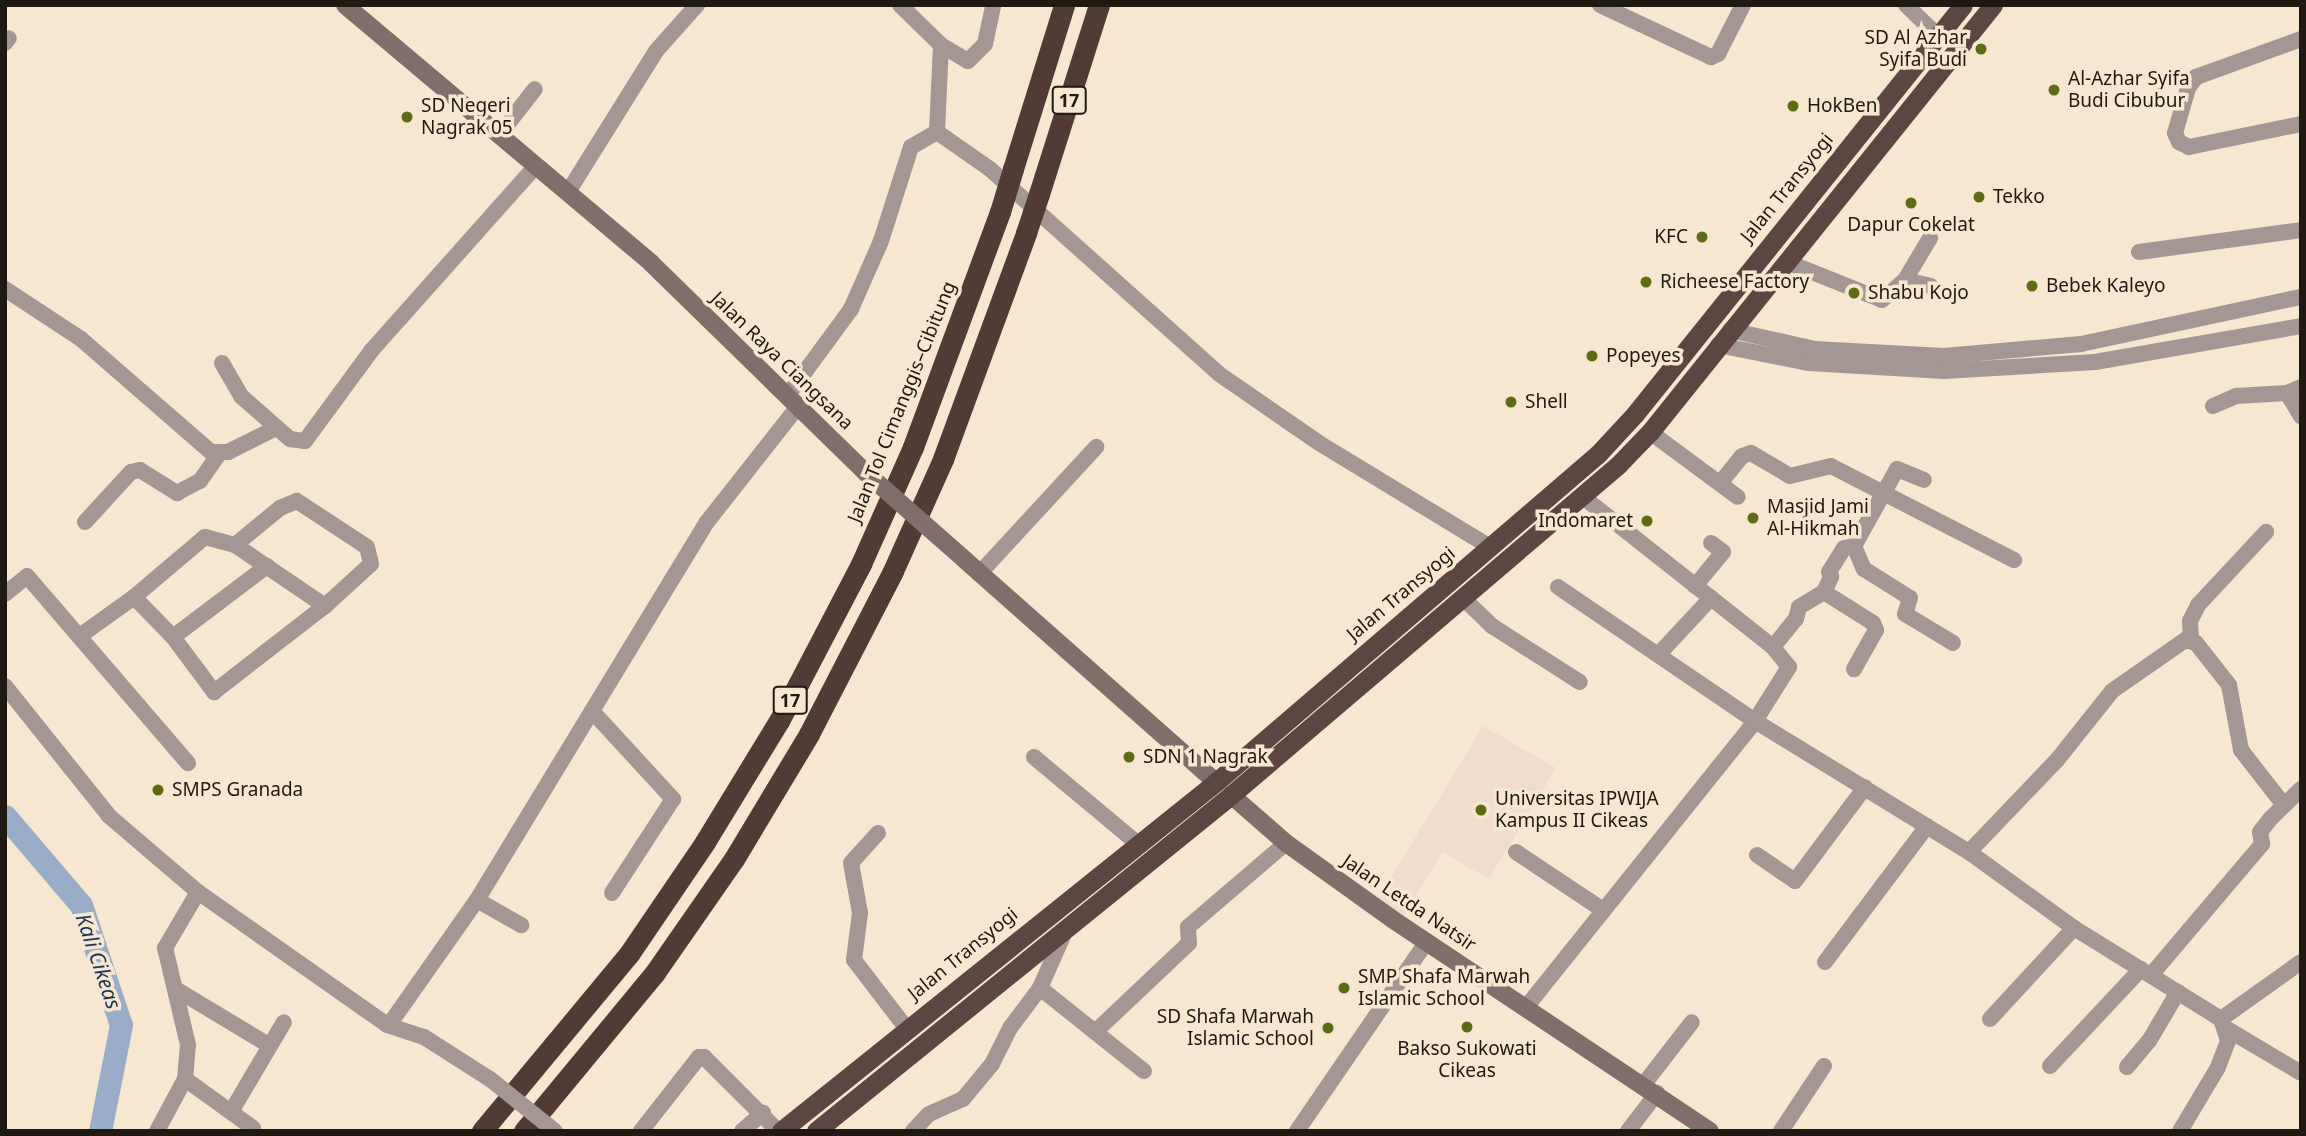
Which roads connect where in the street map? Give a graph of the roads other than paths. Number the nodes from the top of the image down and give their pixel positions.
1 (697, 5) edge
2 (901, 5) edge
3 (993, 5) edge
4 (1064, 5) edge
5 (1099, 5) edge
6 (1600, 5) edge
7 (1742, 5) edge
8 (1906, 5) edge
9 (1963, 5) edge
10 (1993, 5) edge
11 (349, 6) edge
12 (1939, 37) junction
13 (2301, 39) edge
14 (941, 45) junction
15 (535, 89) dead end
16 (2301, 124) edge
17 (937, 132) junction
18 (499, 135) junction
19 (536, 166) junction
20 (568, 192) junction
21 (1802, 205) junction
22 (1821, 221) junction
23 (2301, 230) edge
24 (1930, 237) dead end
25 (2140, 253) dead end
26 (1787, 262) junction
27 (1905, 280) junction
28 (1930, 286) dead end
29 (5, 289) edge
30 (2301, 298) edge
31 (2301, 326) edge
32 (1724, 338) junction
33 (222, 363) dead end
34 (1944, 364) junction
35 (2294, 390) edge
36 (793, 400) junction
37 (2213, 406) dead end
38 (2301, 416) edge
39 (276, 428) junction
40 (1650, 432) junction
41 (1096, 447) dead end
42 (219, 454) junction
43 (1924, 480) dead end
44 (1721, 482) junction
45 (1886, 492) junction
46 (1738, 496) dead end
47 (1583, 497) junction
48 (85, 522) dead end
49 (2266, 532) dead end
50 (1710, 543) dead end
51 (235, 545) junction
52 (1854, 546) junction
53 (1490, 547) junction
54 (2014, 560) dead end
55 (267, 566) junction
56 (979, 574) junction
57 (1695, 586) junction
58 (1558, 587) dead end
59 (1824, 592) junction
60 (5, 594) edge
61 (134, 597) junction
62 (1711, 598) junction
63 (1464, 599) junction
64 (324, 606) junction
65 (81, 635) junction
66 (173, 636) junction
67 (2191, 640) junction
68 (1953, 643) dead end
69 (1773, 647) junction
70 (1658, 655) junction
71 (1854, 669) dead end
72 (1580, 682) dead end
73 (5, 686) edge
74 (592, 711) junction
75 (1755, 721) junction
76 (1034, 757) dead end
77 (188, 763) dead end
78 (1216, 782) junction
79 (1864, 787) junction
80 (1231, 795) junction
81 (2294, 798) edge
82 (1927, 826) junction
83 (878, 833) dead end
84 (1137, 843) junction
85 (1286, 843) junction
86 (1516, 852) dead end
87 (1969, 852) junction
88 (1757, 855) dead end
89 (198, 892) junction
90 (612, 893) dead end
91 (477, 900) junction
92 (1603, 910) junction
93 (521, 925) dead end
94 (2074, 928) junction
95 (1066, 929) junction
96 (1427, 942) junction
97 (1825, 962) dead end
98 (2301, 962) edge
99 (2146, 972) junction
100 (1040, 988) junction
101 (178, 991) junction
102 (2178, 992) junction
103 (1527, 1006) junction
104 (1990, 1019) dead end
105 (284, 1022) dead end
106 (1692, 1022) dead end
107 (2224, 1024) junction
108 (389, 1025) junction
109 (907, 1029) junction
110 (1095, 1032) junction
111 (270, 1046) junction
112 (1824, 1066) dead end
113 (2050, 1066) dead end
114 (2127, 1067) dead end
115 (862, 1068) junction
116 (1144, 1071) dead end
117 (2301, 1073) edge
118 (185, 1079) junction
119 (877, 1084) junction
120 (1651, 1088) junction
121 (231, 1112) junction
122 (762, 1113) junction
123 (253, 1128) dead end
124 (648, 1128) edge
125 (157, 1131) edge
126 (482, 1131) edge
127 (524, 1131) edge
128 (555, 1131) edge
129 (742, 1131) edge
130 (780, 1131) edge
131 (816, 1131) edge
132 (914, 1131) edge
133 (1297, 1131) edge
134 (1628, 1131) edge
135 (1710, 1131) edge
136 (1782, 1131) edge
137 (2180, 1131) edge

1 - 20 street
2 - 14 street
3 - 14 street
4 - 126 highway, Jalan Tol Cimanggis–Cibitung / 17, bridge
5 - 127 highway, 17, bridge
6 - 7 street
8 - 12 street
9 - 12 highway, Jalan Transyogi
10 - 22 highway
11 - 18 main road, Jalan Raya Ciangsana
12 - 21 highway, Jalan Transyogi
13 - 16 street
14 - 17 street
15 - 18 street
17 - 36 street
17 - 53 street
18 - 19 main road, Jalan Raya Ciangsana
19 - 20 main road, Jalan Raya Ciangsana
19 - 39 street
20 - 36 main road, Jalan Raya Ciangsana
21 - 22 highway
21 - 53 highway, Jalan Transyogi
22 - 26 highway
23 - 25 street
24 - 27 street
26 - 27 street
26 - 32 highway
27 - 28 street
29 - 42 street
30 - 34 street
31 - 34 street
32 - 34 street
32 - 40 highway
33 - 39 street
35 - 37 street
35 - 38 street
36 - 56 main road, Jalan Raya Ciangsana, bridge
36 - 74 street
39 - 42 street
40 - 44 street
40 - 47 highway
41 - 56 street
42 - 48 street
43 - 45 street
44 - 45 street
44 - 46 street
45 - 52 street
45 - 54 street
47 - 57 street
47 - 63 highway
49 - 67 street
50 - 57 street
51 - 55 street
51 - 61 street
51 - 64 street
52 - 59 street
52 - 68 street
53 - 78 highway, Jalan Transyogi
55 - 64 street
55 - 66 street
56 - 78 main road, Jalan Raya Ciangsana
57 - 62 street
58 - 70 street
59 - 69 street
59 - 71 street
60 - 65 street
61 - 65 street
61 - 66 street
62 - 69 street
62 - 70 street
63 - 72 street
63 - 80 highway
64 - 66 street
65 - 77 street
67 - 81 street
67 - 87 street
69 - 75 street
70 - 75 street
73 - 89 street
74 - 90 street
74 - 91 street
75 - 79 street
75 - 92 street
76 - 84 street
78 - 84 highway, Jalan Transyogi
79 - 82 street
79 - 88 street
80 - 85 main road, Jalan Letda Natsir
80 - 95 highway
81 - 99 street
82 - 87 street
82 - 97 street
83 - 109 street
84 - 109 highway, Jalan Transyogi
85 - 96 main road, Jalan Letda Natsir
85 - 110 street
86 - 92 street
87 - 94 street
89 - 101 street
89 - 108 street
91 - 93 street
91 - 108 street
92 - 103 street
94 - 99 street
94 - 104 street
95 - 100 street
95 - 119 highway
96 - 103 main road, Jalan Letda Natsir
96 - 133 street
98 - 107 street
99 - 102 street
99 - 113 street
100 - 110 street
100 - 132 street
101 - 111 street
101 - 118 street
102 - 107 street
102 - 114 street
103 - 120 main road, Jalan Letda Natsir
105 - 111 street
106 - 120 street
107 - 117 street
107 - 137 street
108 - 128 street, bridge
109 - 115 highway, Jalan Transyogi
110 - 116 street
111 - 121 street
112 - 136 street
115 - 119 highway
115 - 130 highway, Jalan Transyogi
118 - 121 street
118 - 125 street
119 - 131 highway
120 - 134 street
120 - 135 main road, Jalan Letda Natsir
121 - 123 street
122 - 124 street
122 - 129 street
122 - 130 street

